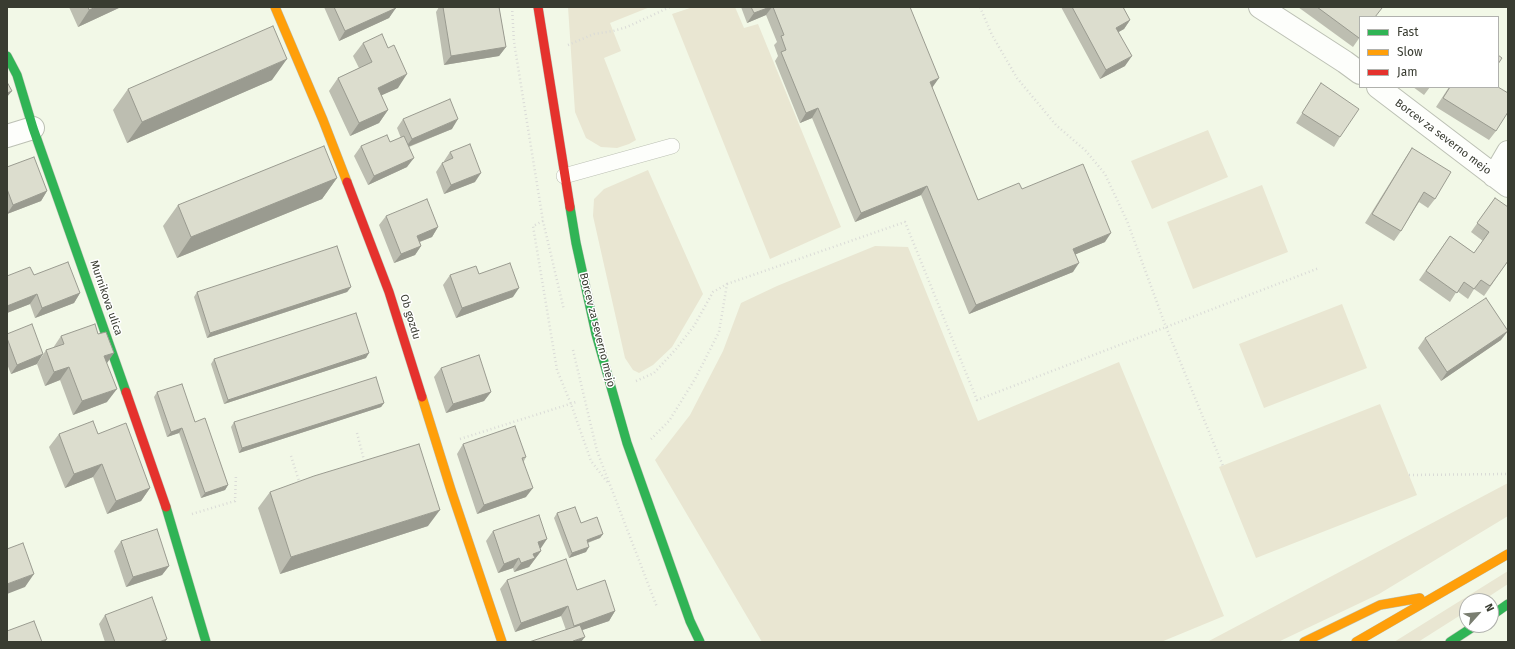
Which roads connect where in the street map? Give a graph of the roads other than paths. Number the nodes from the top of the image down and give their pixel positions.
1 (275, 7) edge
2 (538, 7) edge
3 (1260, 7) edge
4 (7, 56) edge
5 (1359, 72) edge
6 (1379, 88) edge
7 (33, 128) junction
8 (7, 136) edge
9 (672, 146) dead end
10 (1508, 152) edge
11 (564, 176) junction
12 (1501, 181) edge
13 (1508, 554) edge
14 (1433, 596) junction
15 (1508, 604) edge
16 (1499, 610) edge
17 (1464, 633) edge
18 (1476, 633) edge
19 (1474, 636) dead end
20 (206, 642) edge
21 (502, 642) edge
22 (700, 642) edge
23 (1304, 642) edge
24 (1356, 642) edge
25 (1450, 642) edge

1 - 21 main road, Ob gozdu
2 - 11 main road, Borcev za severno mejo
3 - 5 street
4 - 7 main road, Murnikova ulica
6 - 12 street, Borcev za severno mejo
7 - 8 street
7 - 20 main road, Murnikova ulica
9 - 11 lane
10 - 12 street
11 - 22 main road, Borcev za severno mejo
13 - 14 main road
14 - 23 main road
14 - 24 main road
15 - 16 main road
17 - 25 main road
18 - 19 main road

